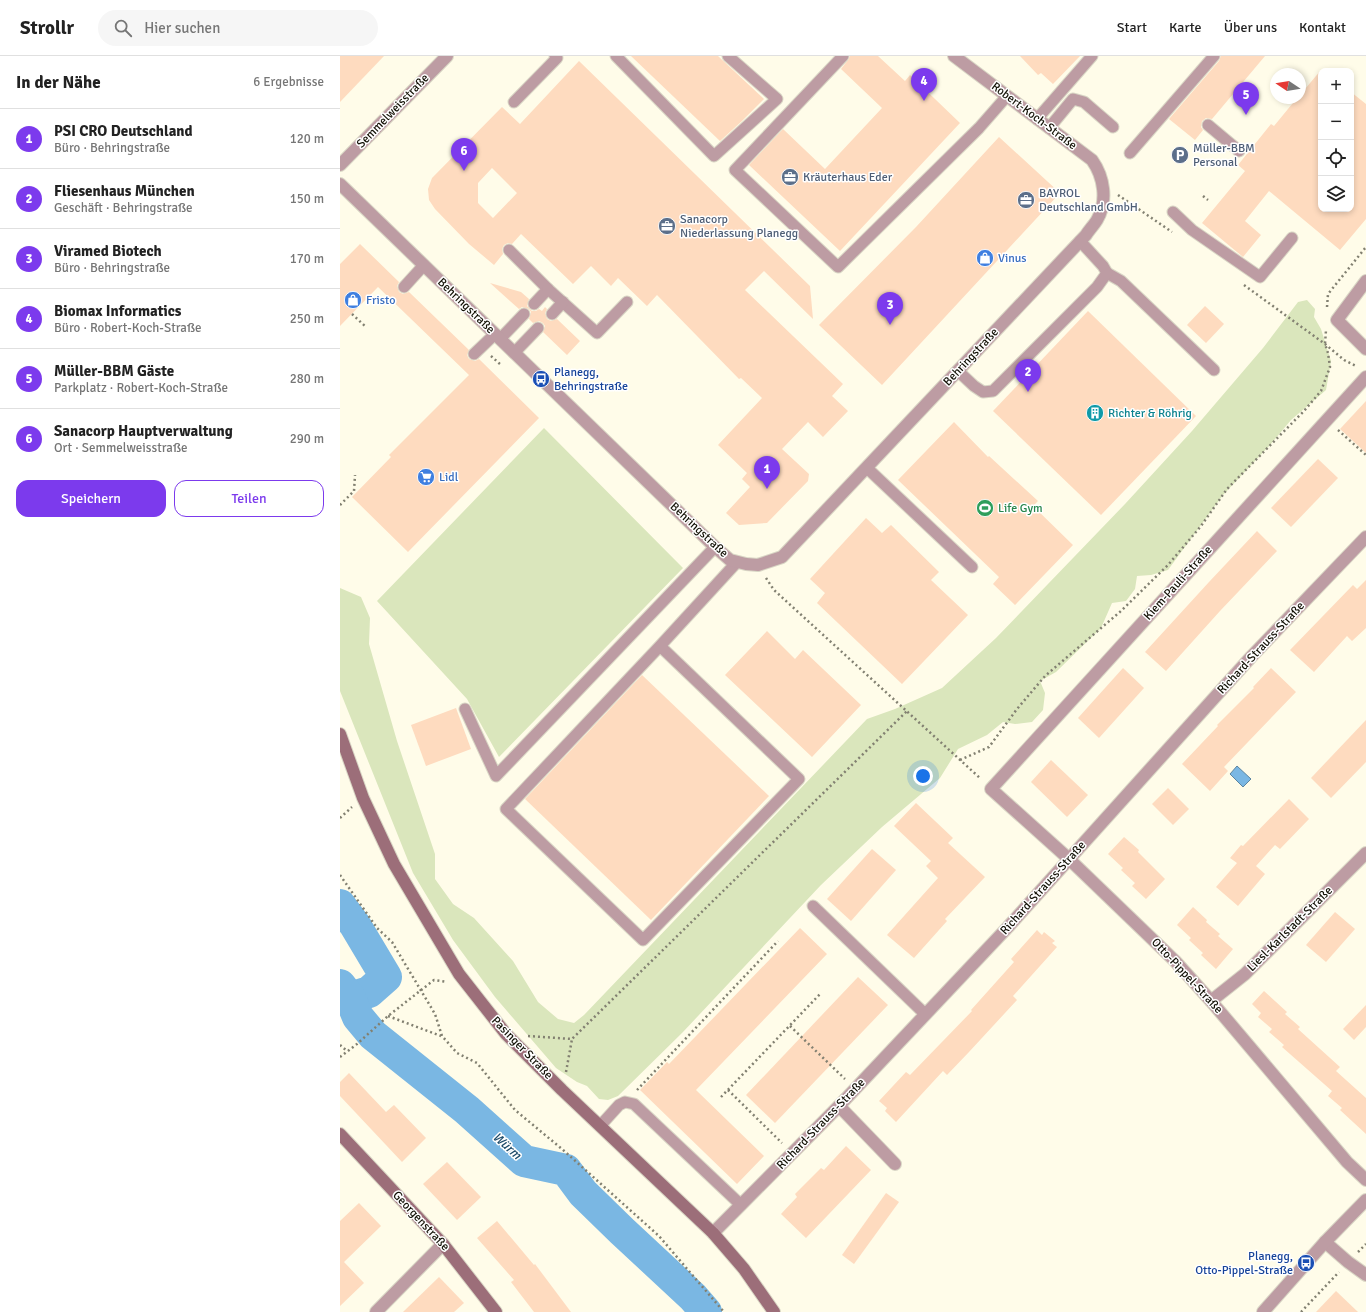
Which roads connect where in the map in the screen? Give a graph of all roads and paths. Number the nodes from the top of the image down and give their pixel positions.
1 (447, 56) edge
2 (555, 56) edge
3 (616, 56) edge
4 (728, 56) edge
5 (843, 56) edge
6 (954, 56) edge
7 (1092, 56) edge
8 (1214, 56) edge
9 (1007, 96) junction
10 (514, 102) dead end
11 (1037, 119) junction
12 (1208, 125) dead end
13 (1113, 127) dead end
14 (1049, 128) junction
15 (1239, 151) dead end
16 (1130, 153) dead end
17 (340, 165) edge
18 (340, 184) edge
19 (1103, 185) joint
20 (1203, 196) dead end
21 (1208, 200) dead end
22 (1173, 212) dead end
23 (1292, 238) dead end
24 (1080, 241) junction
25 (509, 250) dead end
26 (424, 265) junction
27 (1106, 273) junction
28 (1366, 280) edge
29 (404, 287) dead end
30 (548, 289) junction
31 (563, 302) junction
32 (627, 302) dead end
33 (534, 304) dead end
34 (352, 314) dead end
35 (524, 314) dead end
36 (552, 314) dead end
37 (366, 327) dead end
38 (538, 328) dead end
39 (497, 336) junction
40 (1366, 349) edge
41 (514, 353) junction
42 (474, 354) dead end
43 (1214, 370) dead end
44 (958, 371) junction
45 (1363, 373) edge
46 (1327, 419) junction
47 (1366, 455) edge
48 (866, 468) junction
49 (355, 476) dead end
50 (340, 505) edge
51 (1366, 537) edge
52 (715, 547) junction
53 (737, 562) junction
54 (758, 565) junction
55 (972, 567) dead end
56 (660, 646) junction
57 (465, 709) dead end
58 (907, 711) junction
59 (340, 736) edge
60 (960, 760) junction
61 (991, 788) junction
62 (1366, 853) edge
63 (1069, 860) junction
64 (340, 875) edge
65 (813, 906) dead end
66 (778, 941) dead end
67 (458, 974) junction
68 (421, 990) junction
69 (821, 994) dead end
70 (1211, 1001) junction
71 (925, 1014) junction
72 (388, 1016) junction
73 (790, 1026) junction
74 (506, 1034) junction
75 (442, 1036) junction
76 (572, 1039) junction
77 (340, 1045) edge
78 (347, 1051) junction
79 (340, 1057) edge
80 (855, 1089) junction
81 (562, 1090) junction
82 (728, 1090) junction
83 (721, 1097) dead end
84 (625, 1102) junction
85 (839, 1106) junction
86 (600, 1126) junction
87 (340, 1134) edge
88 (793, 1153) junction
89 (895, 1164) dead end
90 (1366, 1180) edge
91 (1366, 1200) edge
92 (741, 1205) junction
93 (713, 1232) junction
94 (1325, 1242) junction
95 (443, 1244) junction
96 (1366, 1244) edge
97 (1348, 1262) junction
98 (1366, 1275) edge
99 (376, 1312) edge
100 (496, 1312) edge
101 (724, 1312) edge
102 (774, 1312) edge
103 (1263, 1312) edge
104 (1301, 1312) edge

1 - 17 street, Semmelweisstraße
2 - 10 lane
3 - 4 lane
5 - 9 lane
6 - 9 street, Robert-Koch-Straße
7 - 11 lane
8 - 16 lane
9 - 11 street, Robert-Koch-Straße
11 - 14 street, Robert-Koch-Straße
12 - 15 lane
13 - 14 lane
14 - 19 street, Robert-Koch-Straße
18 - 26 street, Behringstraße
19 - 24 street, Behringstraße
20 - 21 path
22 - 23 lane
24 - 27 lane
24 - 44 street, Behringstraße
25 - 30 lane
26 - 29 lane
26 - 39 street, Behringstraße
27 - 43 lane
27 - 44 lane
28 - 40 street
30 - 31 lane
30 - 33 lane
31 - 32 lane
31 - 36 lane
34 - 37 path
35 - 39 lane
38 - 41 lane
39 - 41 street, Behringstraße
39 - 42 lane
41 - 52 street, Behringstraße
44 - 48 street, Behringstraße
45 - 46 street, Kiem-Pauli-Straße
45 - 60 path
46 - 47 path
46 - 61 street, Kiem-Pauli-Straße
48 - 54 street, Behringstraße
48 - 55 lane
49 - 50 path
51 - 63 street, Richard-Strauss-Straße
52 - 53 street, Behringstraße
52 - 57 lane
53 - 54 street, Behringstraße
53 - 56 lane
54 - 58 path
56 - 56 lane
58 - 60 path
58 - 76 path
59 - 67 main road, Pasinger Straße
60 - 61 path
61 - 63 street, Otto-Pippel-Straße
62 - 70 street, Liesl-Karlstadt-Straße
63 - 70 street, Otto-Pippel-Straße
63 - 71 street, Richard-Strauss-Straße
64 - 68 path
65 - 71 lane
66 - 84 path
67 - 68 path
67 - 74 main road, Pasinger Straße
68 - 72 path
68 - 75 path
69 - 73 path
70 - 90 street, Otto-Pippel-Straße
71 - 80 street, Richard-Strauss-Straße
72 - 75 path
72 - 78 path
73 - 80 path
73 - 82 path
74 - 76 path
74 - 81 main road, Pasinger Straße
75 - 101 path
76 - 81 path
77 - 78 path
78 - 79 path
80 - 85 street, Richard-Strauss-Straße
81 - 86 main road, Pasinger Straße
82 - 83 path
82 - 88 path
84 - 86 lane
84 - 92 lane
85 - 88 street, Richard-Strauss-Straße
85 - 89 street
86 - 93 main road, Pasinger Straße
87 - 95 main road, Georgenstraße
88 - 92 street, Richard-Strauss-Straße
91 - 94 street
92 - 93 street, Richard-Strauss-Straße
93 - 102 main road, Pasinger Straße
94 - 97 street
94 - 103 street
95 - 99 street
95 - 100 main road, Georgenstraße
96 - 97 path
97 - 98 street
97 - 104 path

